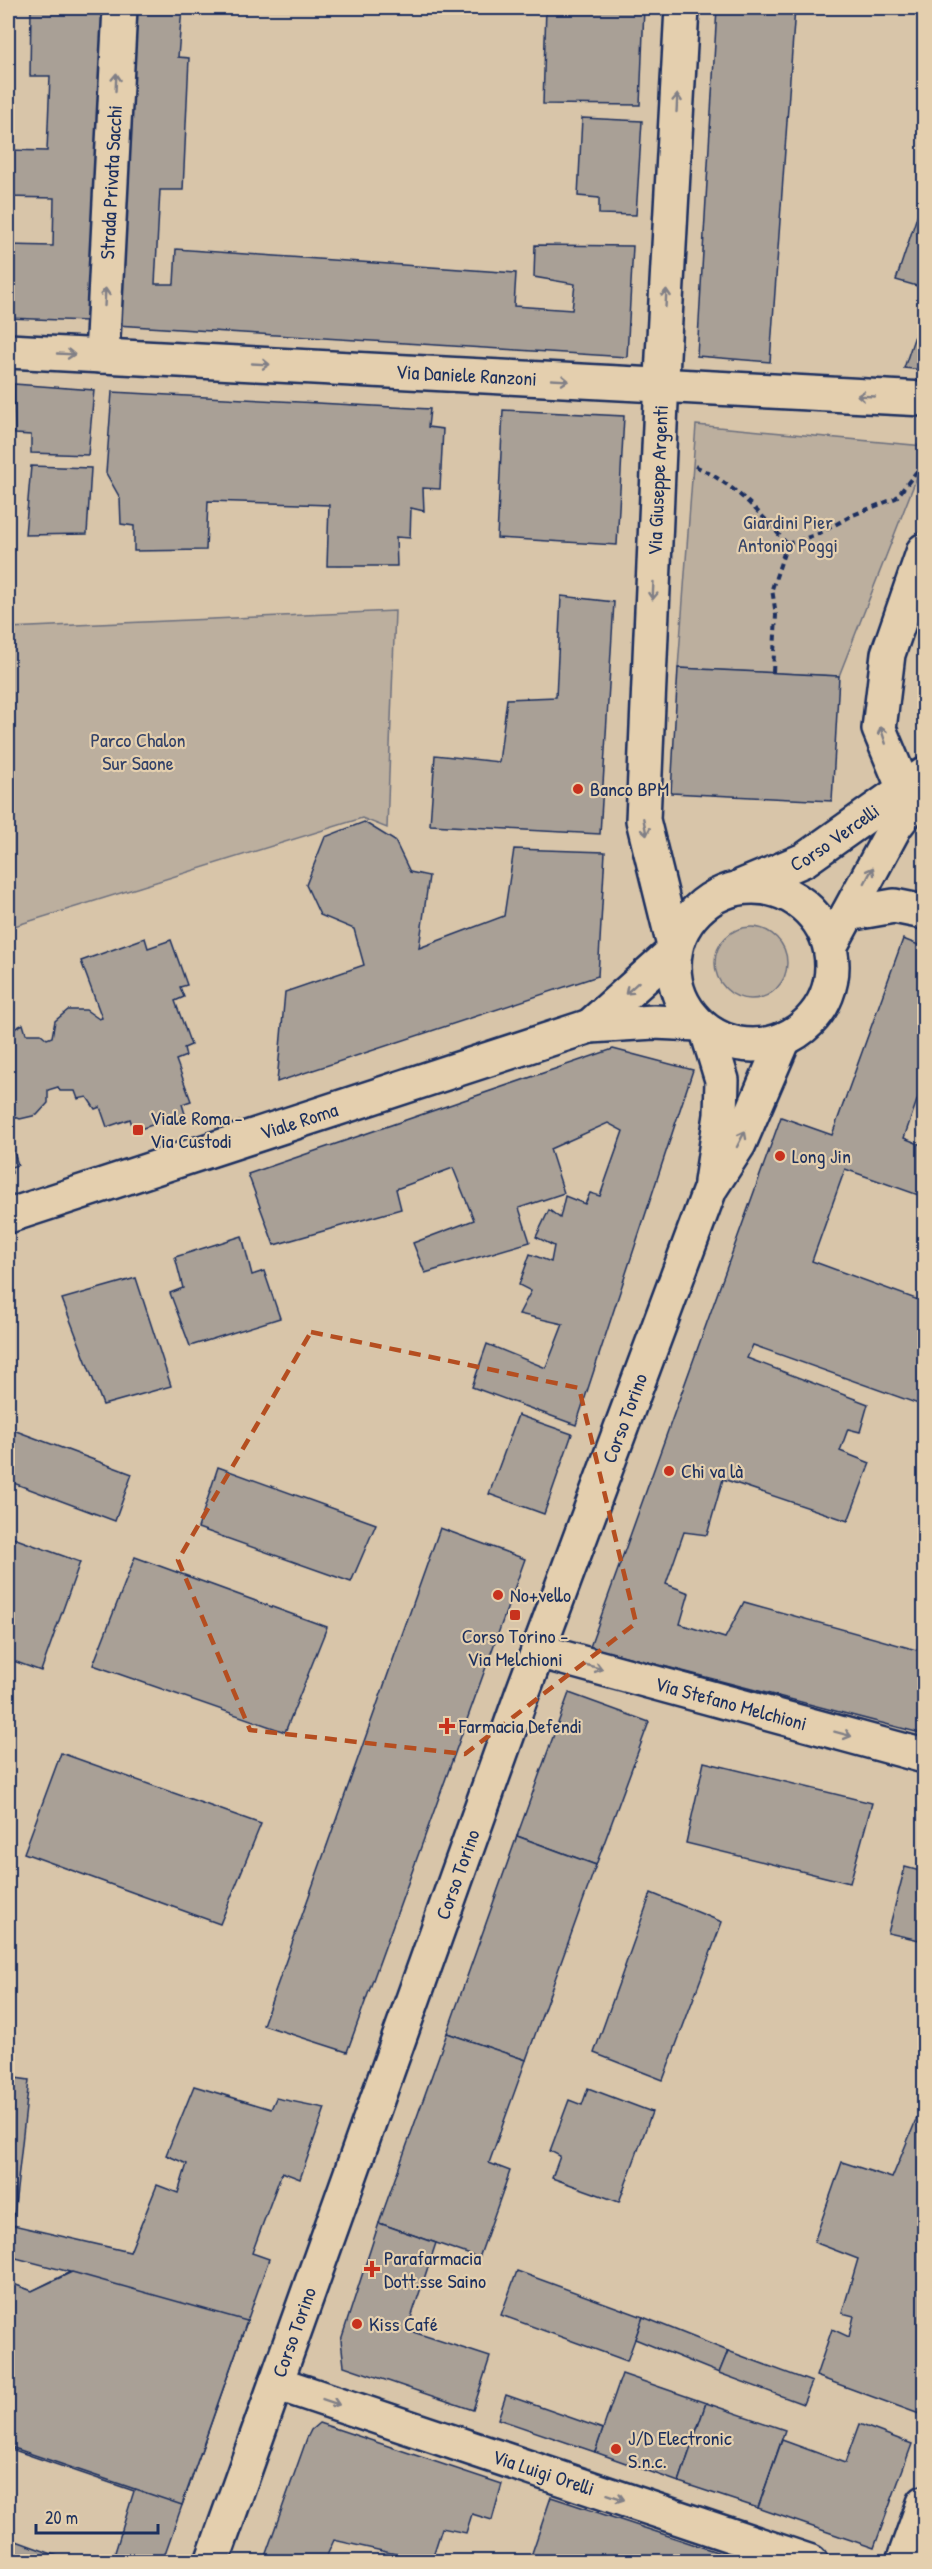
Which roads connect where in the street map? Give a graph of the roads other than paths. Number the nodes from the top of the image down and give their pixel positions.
1 (120, 8) edge
2 (682, 8) edge
3 (8, 351) edge
4 (102, 356) junction
5 (662, 385) junction
6 (924, 399) edge
7 (924, 550) edge
8 (918, 784) edge
9 (737, 888) junction
10 (924, 912) edge
11 (848, 914) junction
12 (831, 945) junction
13 (675, 950) junction
14 (590, 1026) junction
15 (702, 1028) junction
16 (784, 1039) junction
17 (710, 1189) junction
18 (8, 1216) edge
19 (538, 1651) junction
20 (924, 1756) edge
21 (276, 2383) junction
22 (924, 2503) edge
23 (212, 2562) edge
24 (811, 2562) edge
25 (903, 2562) edge

4 -> 1 street, Strada Privata Sacchi
5 -> 2 street, Via Giuseppe Argenti
3 -> 4 street, Via Daniele Ranzoni
4 -> 5 street, Via Daniele Ranzoni
6 -> 5 street, Via Daniele Ranzoni
5 -> 13 street, Via Giuseppe Argenti
8 -> 7 street
8 - 9 street, Corso Vercelli
11 -> 8 street, Corso Vercelli
9 - 12 street
9 - 13 street
10 - 11 street
11 - 12 street, Corso Vercelli
12 - 16 street
13 -> 14 street, Viale Roma
13 - 15 street
14 - 15 street, Viale Roma
14 - 18 street, Viale Roma
15 - 16 street
15 - 17 street, Corso Torino
17 -> 16 street, Corso Torino
17 - 19 street, Corso Torino
19 -> 20 street, Via Stefano Melchioni
19 - 21 street, Corso Torino
21 - 23 street, Corso Torino
21 -> 24 street, Via Luigi Orelli
22 - 25 street

